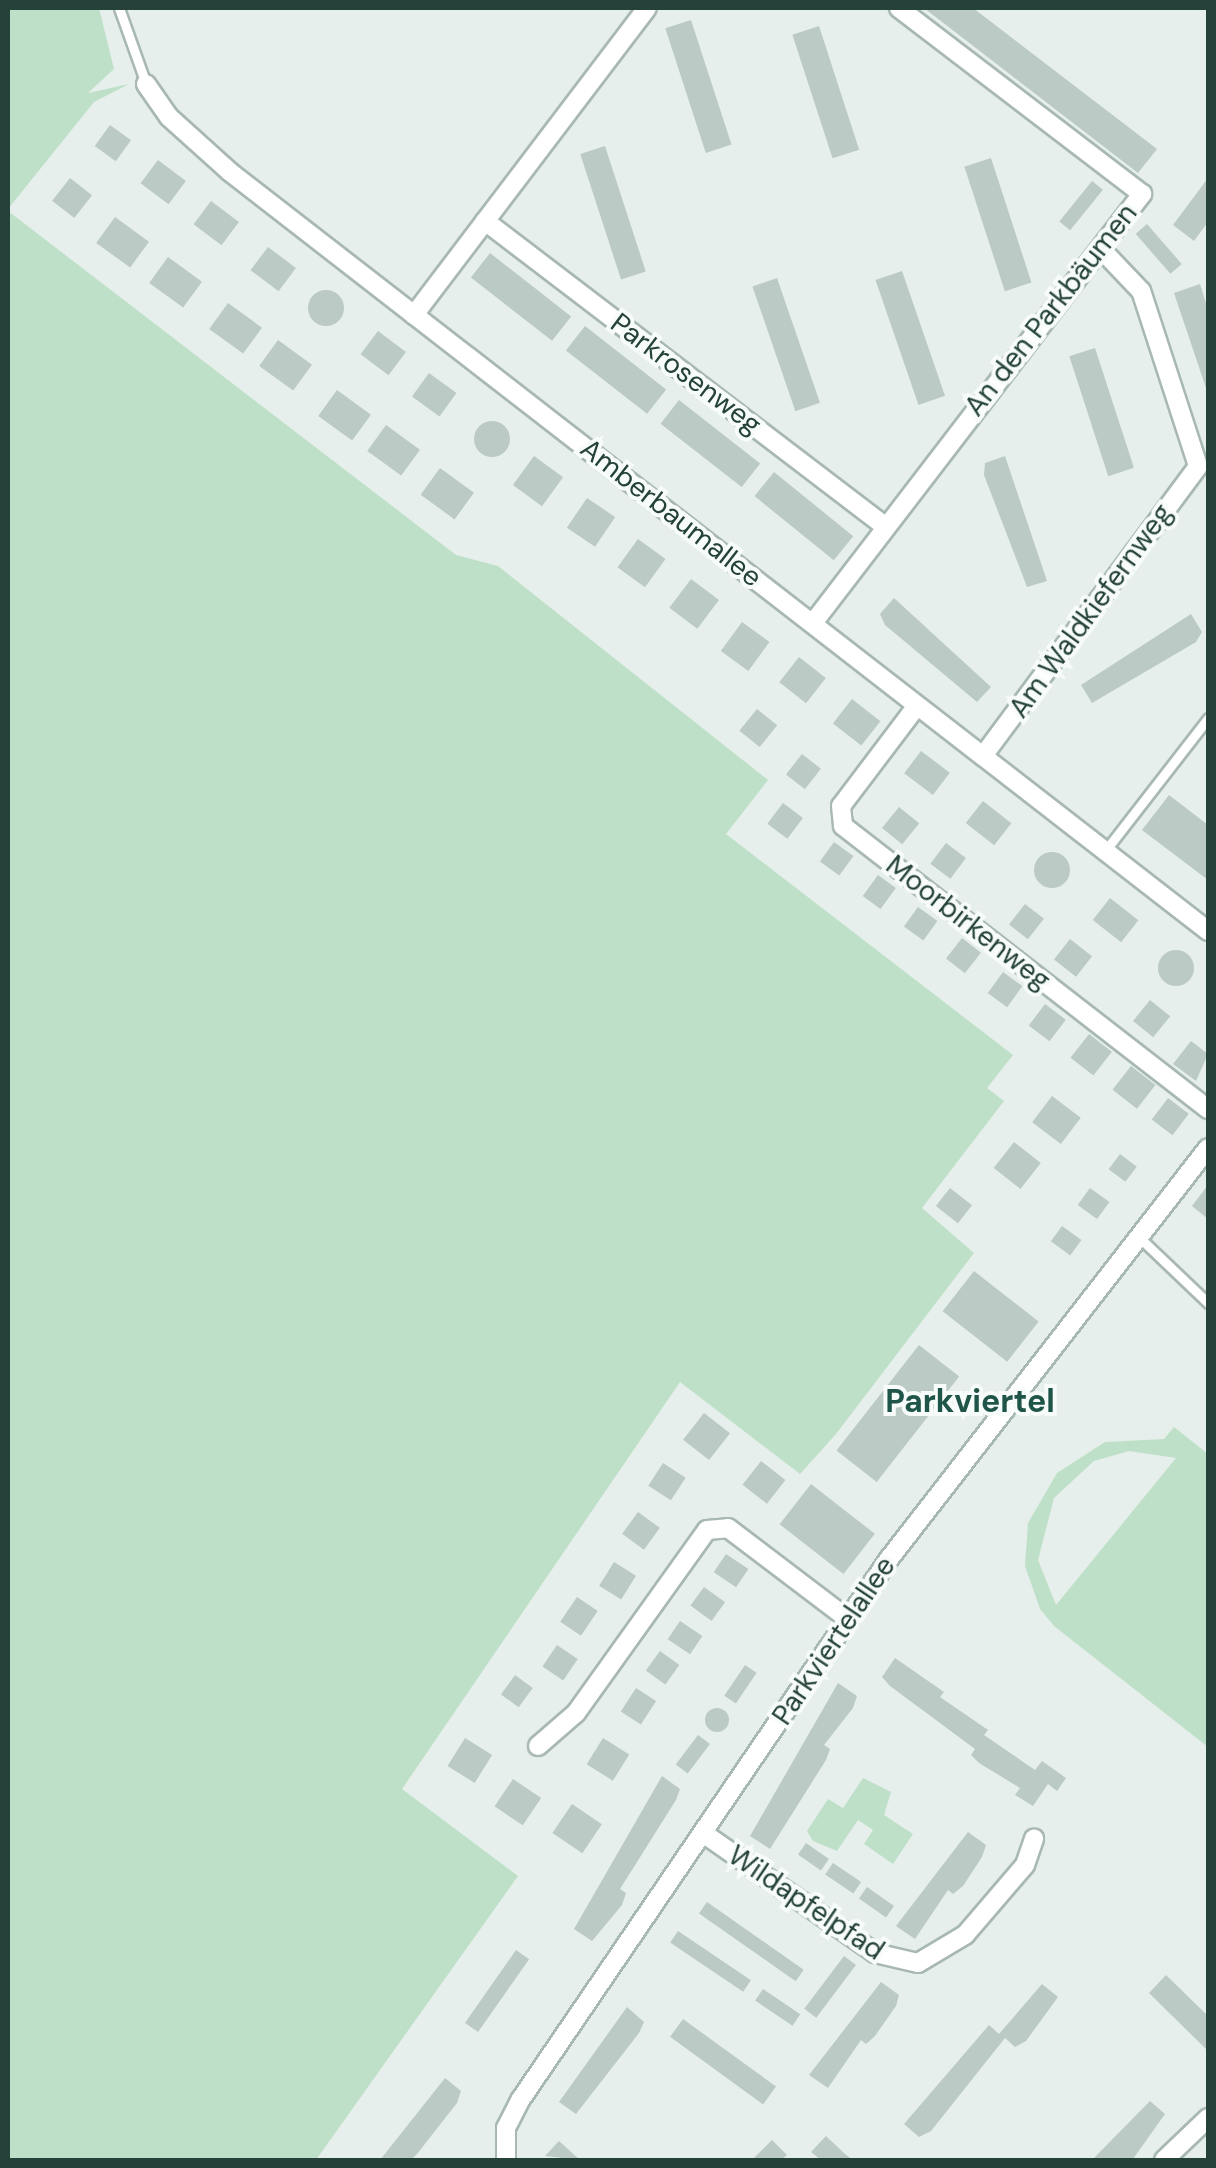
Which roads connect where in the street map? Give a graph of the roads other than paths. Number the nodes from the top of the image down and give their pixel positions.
1 (118, 8) edge
2 (647, 8) edge
3 (899, 8) edge
4 (146, 84) joint
5 (485, 221) junction
6 (1102, 250) junction
7 (414, 315) junction
8 (886, 528) junction
9 (812, 623) junction
10 (916, 707) junction
11 (1208, 718) edge
12 (983, 756) junction
13 (1106, 851) junction
14 (1208, 930) edge
15 (1208, 1109) edge
16 (1208, 1148) edge
17 (1138, 1236) junction
18 (1208, 1304) edge
19 (849, 1620) junction
20 (538, 1746) dead end
21 (703, 1833) junction
22 (1034, 1839) dead end
23 (1208, 2118) edge
24 (506, 2160) edge
25 (1164, 2160) edge

1 - 4 lane
2 - 5 street
3 - 6 street, An den Parkbäumen
4 - 7 street, Amberbaumallee
5 - 7 street
5 - 8 street, Parkrosenweg
6 - 8 street, An den Parkbäumen
6 - 12 street, Am Waldkiefernweg
7 - 9 street, Amberbaumallee
8 - 9 street, An den Parkbäumen
9 - 10 street, Amberbaumallee
10 - 12 street, Amberbaumallee
10 - 15 street, Moorbirkenweg
11 - 13 lane
12 - 13 street, Amberbaumallee
13 - 14 street, Amberbaumallee
16 - 17 street, Parkviertelallee
17 - 18 lane
17 - 19 street, Parkviertelallee
19 - 20 street
19 - 21 street, Parkviertelallee
21 - 22 street, Wildapfelpfad
21 - 24 street, Parkviertelallee
23 - 25 street

